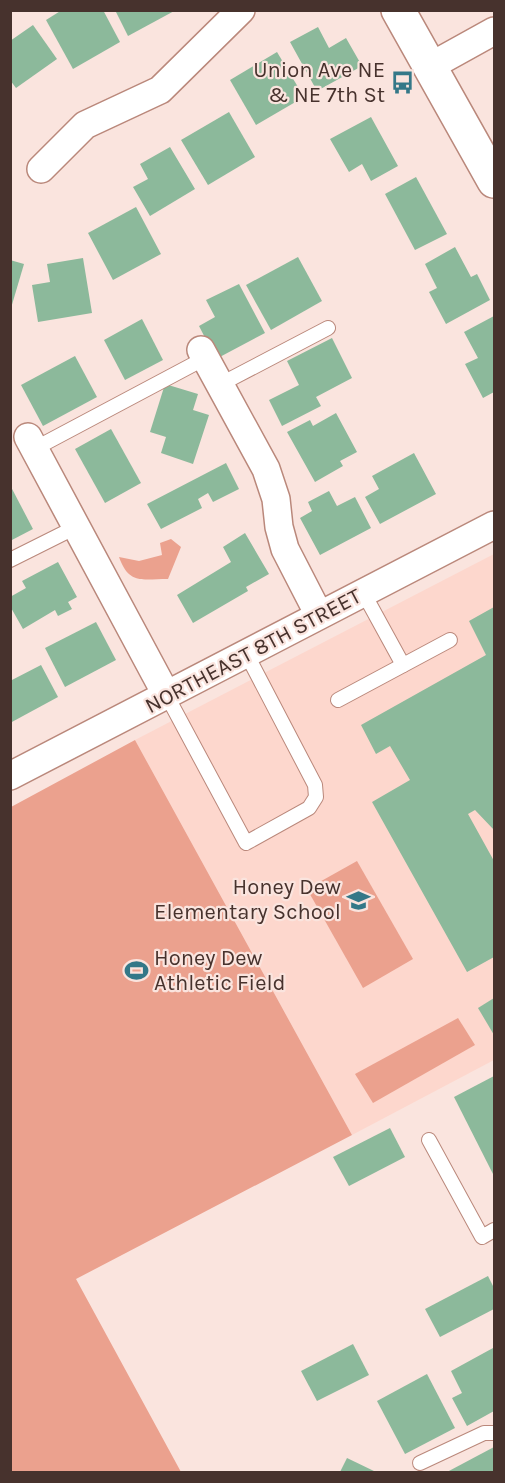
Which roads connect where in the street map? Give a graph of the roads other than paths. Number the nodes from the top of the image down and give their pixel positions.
1 (241, 10) edge
2 (398, 10) edge
3 (495, 31) edge
4 (429, 68) junction
5 (41, 169) dead end
6 (495, 181) edge
7 (328, 328) dead end
8 (197, 357) joint
9 (221, 384) junction
10 (31, 443) joint
11 (495, 525) edge
12 (76, 527) junction
13 (10, 560) edge
14 (363, 592) junction
15 (320, 615) junction
16 (450, 640) dead end
17 (246, 653) junction
18 (403, 665) junction
19 (167, 696) junction
20 (338, 700) dead end
21 (10, 776) edge
22 (429, 1140) dead end
23 (495, 1230) edge
24 (495, 1433) edge
25 (420, 1463) dead end

1 - 5 street
2 - 4 street
3 - 4 street
4 - 6 street
7 - 9 lane
8 - 9 street
8 - 10 lane
9 - 15 street
10 - 12 street
11 - 14 street, NORTHEAST 8TH STREET
12 - 13 lane
12 - 19 street
14 - 15 street, NORTHEAST 8TH STREET
14 - 18 lane
15 - 17 street, NORTHEAST 8TH STREET
16 - 18 lane
17 - 19 street, NORTHEAST 8TH STREET
17 - 19 lane
18 - 20 lane
19 - 21 street, NORTHEAST 8TH STREET
22 - 23 lane
24 - 25 lane

